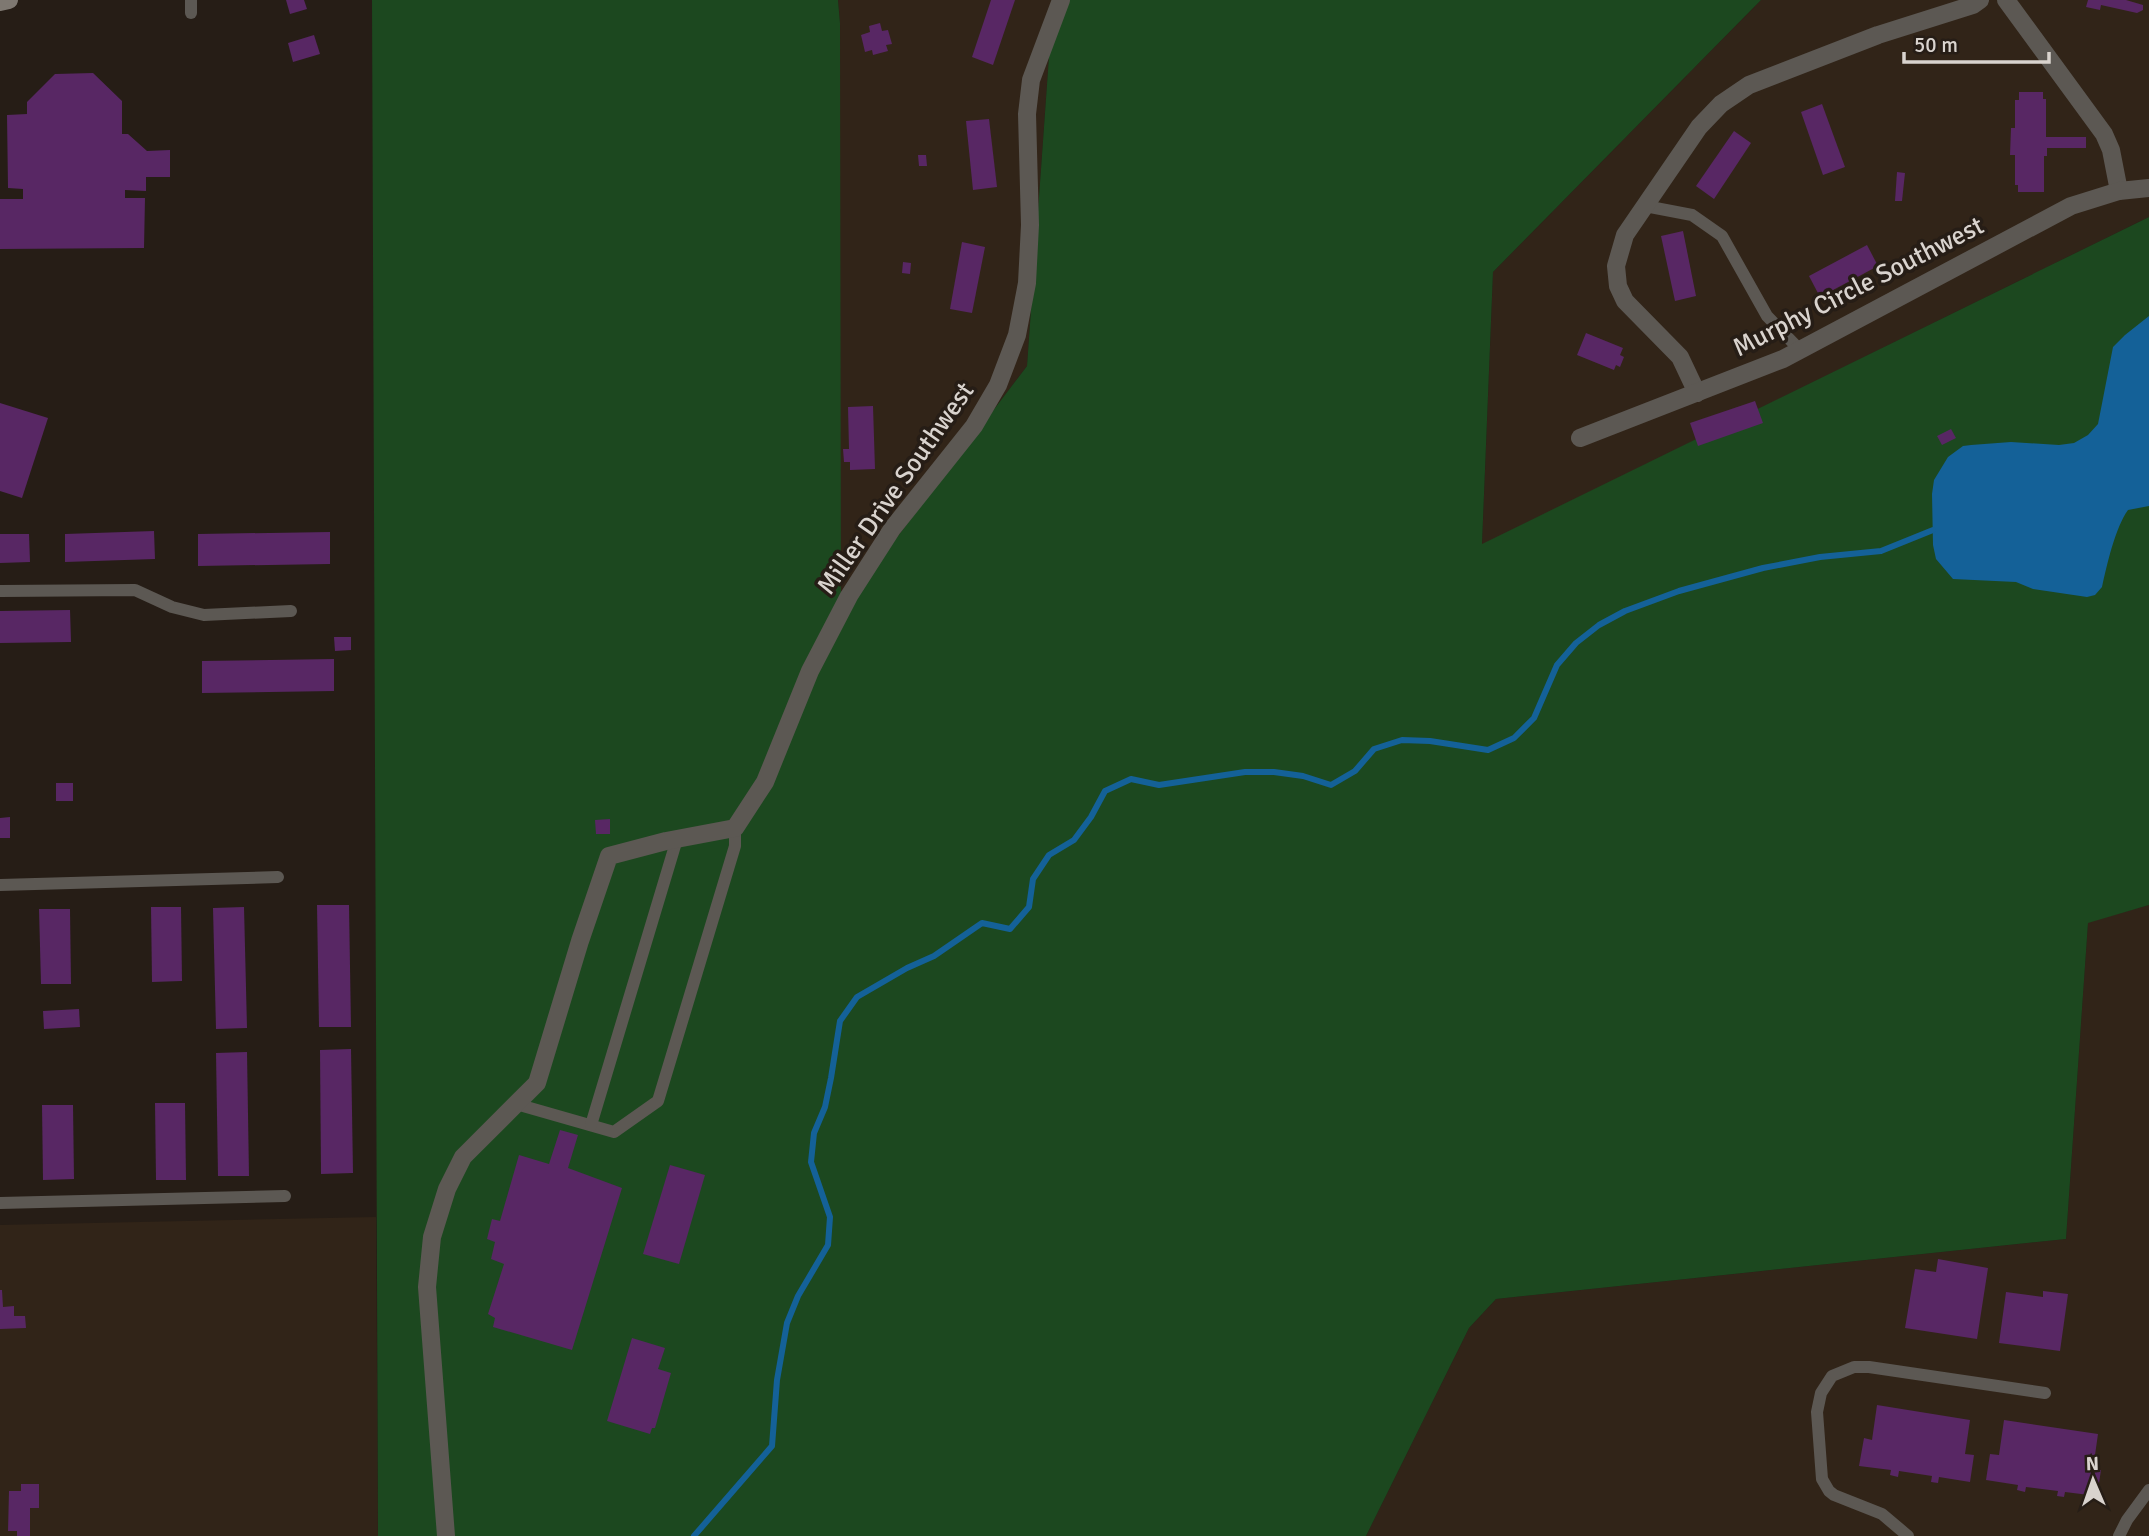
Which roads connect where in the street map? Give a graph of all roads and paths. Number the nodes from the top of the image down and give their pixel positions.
1 (9, 0) edge
2 (1060, 0) edge
3 (1980, 0) edge
4 (2006, 0) edge
5 (0, 2) edge
6 (2149, 174) edge
7 (2149, 188) edge
8 (2119, 191) junction
9 (1645, 206) junction
10 (1800, 350) junction
11 (1697, 393) junction
12 (1580, 438) dead end
13 (0, 591) edge
14 (291, 611) dead end
15 (735, 828) junction
16 (677, 839) junction
17 (278, 877) dead end
18 (0, 885) edge
19 (516, 1104) junction
20 (591, 1125) junction
21 (285, 1196) dead end
22 (0, 1203) edge
23 (2045, 1393) dead end
24 (2148, 1493) edge
25 (446, 1536) edge
26 (1908, 1536) edge
27 (2119, 1536) edge

1 - 5 main road
2 - 15 street, Miller Drive Southwest
3 - 9 street
4 - 8 street
6 - 8 street
7 - 8 street
8 - 10 street, Murphy Circle Southwest
9 - 10 lane
9 - 11 street
10 - 11 street, Murphy Circle Southwest
11 - 12 street, Murphy Circle Southwest
13 - 14 lane
15 - 16 street
15 - 20 lane
16 - 19 street
16 - 20 lane
17 - 18 lane
19 - 20 lane
19 - 25 street
21 - 22 lane
23 - 26 lane
24 - 27 lane

